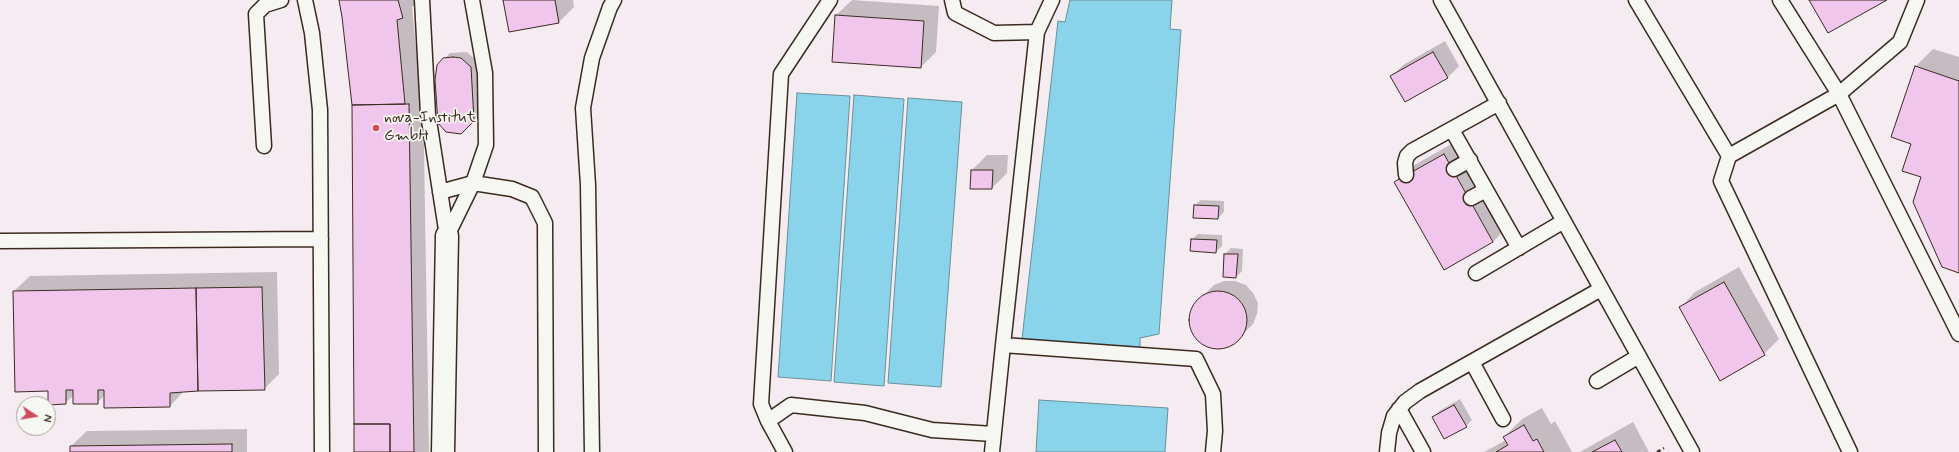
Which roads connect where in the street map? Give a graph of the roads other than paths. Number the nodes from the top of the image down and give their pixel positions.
1 (281, 0) edge
2 (305, 0) edge
3 (422, 0) edge
4 (472, 0) edge
5 (614, 0) edge
6 (830, 0) edge
7 (952, 0) edge
8 (1052, 0) edge
9 (1441, 0) edge
10 (1636, 0) edge
11 (1780, 0) edge
12 (1916, 0) edge
13 (1037, 32) junction
14 (1839, 94) junction
15 (1498, 103) junction
16 (1452, 130) junction
17 (264, 146) dead end
18 (1729, 156) junction
19 (1470, 160) junction
20 (1454, 169) dead end
21 (1406, 175) dead end
22 (474, 183) junction
23 (1486, 190) junction
24 (440, 192) junction
25 (1471, 198) dead end
26 (1564, 222) junction
27 (447, 236) junction
28 (321, 238) junction
29 (0, 241) edge
30 (1519, 248) junction
31 (1476, 274) dead end
32 (1601, 289) junction
33 (1959, 334) edge
34 (1003, 345) junction
35 (1639, 356) junction
36 (1472, 362) junction
37 (1597, 381) dead end
38 (1399, 409) junction
39 (1503, 419) dead end
40 (768, 421) junction
41 (993, 434) junction
42 (322, 452) edge
43 (443, 452) edge
44 (546, 452) edge
45 (592, 452) edge
46 (785, 452) edge
47 (992, 452) edge
48 (1213, 452) edge
49 (1387, 452) edge
50 (1423, 452) edge
51 (1692, 452) edge
52 (1850, 452) edge

1 - 17 lane
2 - 28 lane
3 - 24 lane
4 - 22 lane
5 - 45 lane
6 - 40 lane
7 - 13 lane
8 - 13 lane
9 - 15 lane
10 - 18 lane
11 - 14 lane
12 - 14 lane
13 - 34 lane
14 - 18 lane
14 - 33 lane
15 - 16 lane
15 - 26 lane
16 - 19 lane
16 - 21 lane
18 - 52 lane
19 - 20 lane
19 - 23 lane
22 - 24 lane
22 - 27 lane
22 - 44 lane
23 - 25 lane
23 - 30 lane
24 - 27 lane
26 - 30 lane
26 - 32 lane
27 - 43 street
28 - 29 lane
28 - 42 lane
30 - 31 lane
32 - 35 lane
32 - 36 lane
34 - 41 lane
34 - 48 lane
35 - 37 lane
35 - 51 lane
36 - 38 lane
36 - 39 lane
38 - 49 lane
38 - 50 lane
40 - 41 lane
40 - 46 lane
41 - 47 lane

